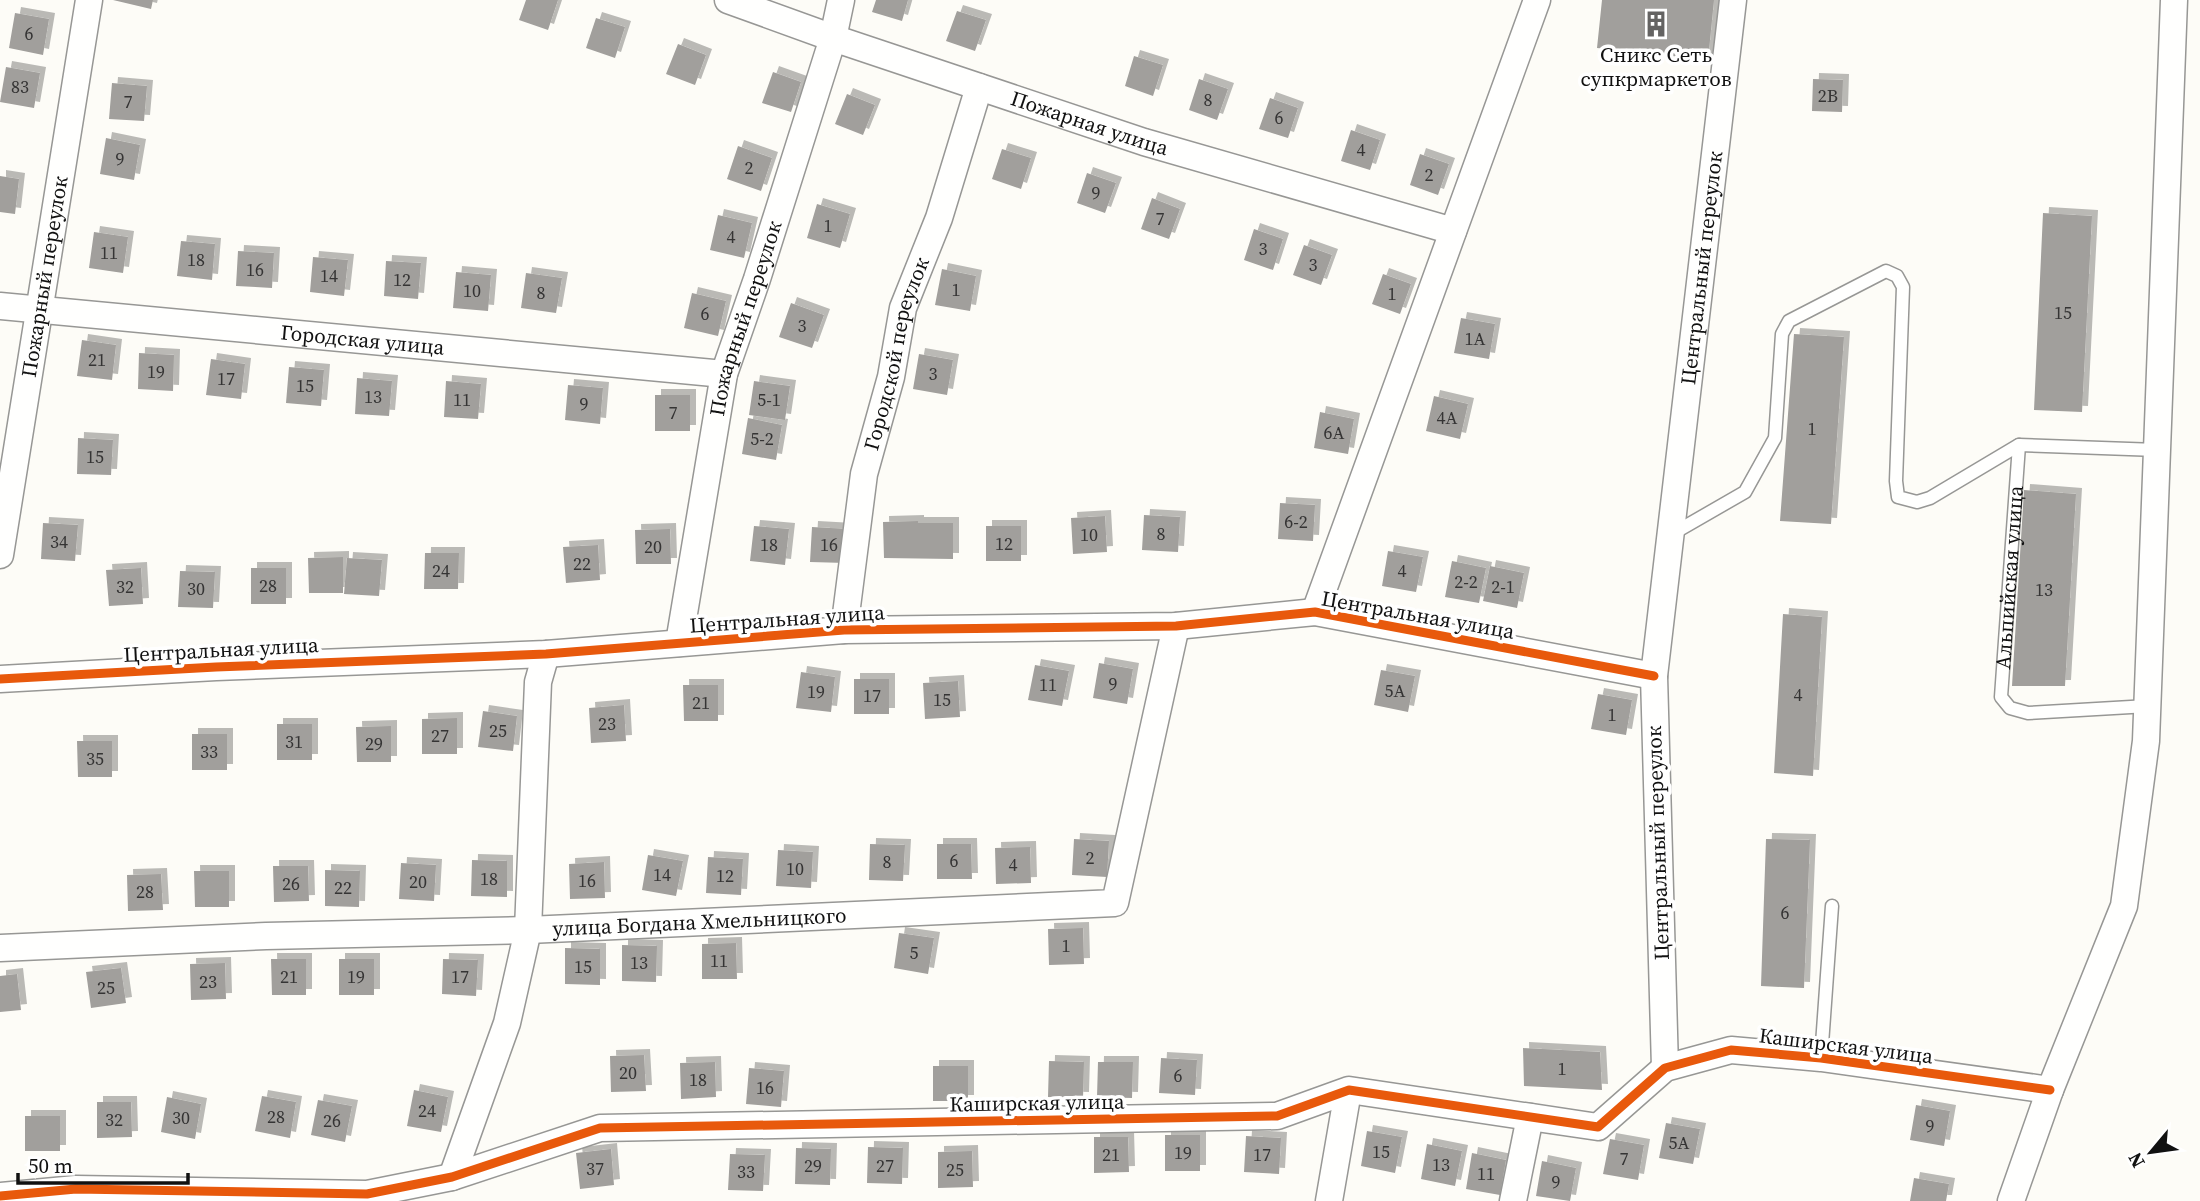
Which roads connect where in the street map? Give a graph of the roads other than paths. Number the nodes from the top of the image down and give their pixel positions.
1 (89, 0) edge
2 (728, 0) edge
3 (841, 0) edge
4 (1537, 0) edge
5 (1733, 0) edge
6 (2174, 0) edge
7 (833, 38) junction
8 (979, 87) junction
9 (1453, 231) junction
10 (0, 306) edge
11 (40, 308) junction
12 (724, 374) junction
13 (2019, 445) junction
14 (2157, 450) junction
15 (1670, 536) junction
16 (0, 555) edge
17 (1315, 612) junction
18 (1176, 626) junction
19 (844, 630) junction
20 (679, 643) junction
21 (546, 654) junction
22 (1654, 676) junction
23 (0, 679) edge
24 (2148, 706) junction
25 (1832, 906) dead end
26 (528, 930) junction
27 (0, 948) edge
28 (1821, 1058) junction
29 (1665, 1068) junction
30 (2050, 1090) junction
31 (1348, 1091) junction
32 (1530, 1117) junction
33 (452, 1177) junction
34 (0, 1196) edge
35 (1329, 1201) edge
36 (1513, 1201) edge
37 (2011, 1201) edge

1 - 11 street, Пожарный переулок
2 - 7 street, Пожарная улица
3 - 7 street, Пожарный переулок
4 - 9 street, Центральная улица
5 - 15 street, Центральный переулок
6 - 14 street
7 - 8 street, Пожарная улица
7 - 12 street, Пожарный переулок
8 - 9 street, Пожарная улица
8 - 19 street, Городской переулок
9 - 17 street, Центральная улица
10 - 11 street, Городская улица
11 - 12 street, Городская улица
11 - 16 street, Пожарный переулок
12 - 20 street, Пожарный переулок
13 - 14 lane
13 - 15 lane
13 - 24 lane, Альпийская улица
14 - 24 street
15 - 22 street, Центральный переулок
17 - 18 street, Центральная улица
17 - 22 street, Центральная улица
18 - 19 street, Центральная улица
18 - 26 street, улица Богдана Хмельницкого
19 - 20 street, Центральная улица
20 - 21 street, Центральная улица
21 - 23 street, Центральная улица
21 - 26 street
22 - 29 street, Центральный переулок
24 - 30 street
25 - 28 lane, Каширская улица
26 - 27 street, улица Богдана Хмельницкого
26 - 33 street
28 - 29 street, Каширская улица
28 - 30 street, Каширская улица
29 - 32 street, Каширская улица
30 - 37 street
31 - 32 street, Каширская улица
31 - 33 street, Каширская улица
31 - 35 street
32 - 36 street
33 - 34 street, Каширская улица

